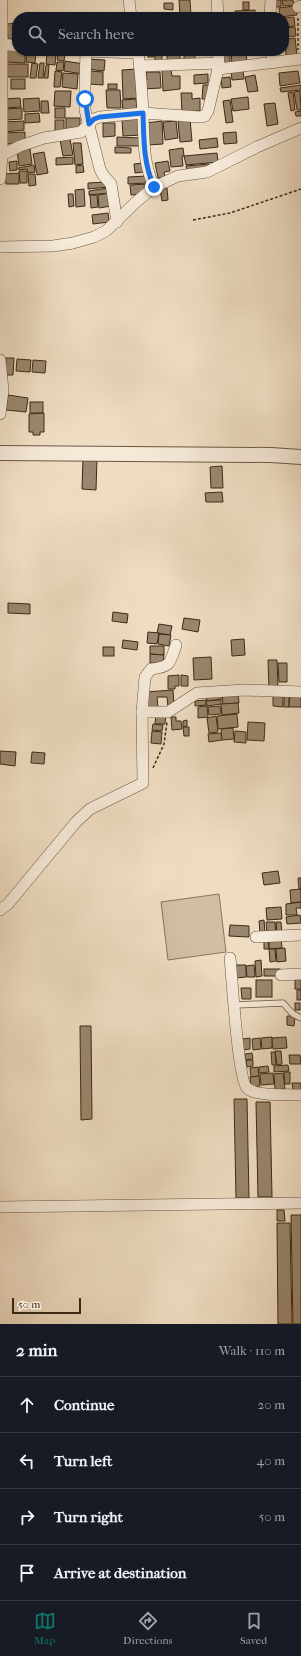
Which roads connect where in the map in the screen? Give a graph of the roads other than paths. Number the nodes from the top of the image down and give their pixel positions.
1 (2, 0) edge
2 (129, 0) edge
3 (217, 0) edge
4 (271, 0) edge
5 (130, 12) edge
6 (218, 12) edge
7 (270, 12) edge
8 (12, 47) edge
9 (2, 50) edge
10 (86, 56) edge
11 (139, 56) edge
12 (219, 56) edge
13 (272, 56) edge
14 (300, 60) edge
15 (273, 63) junction
16 (140, 66) junction
17 (218, 66) junction
18 (143, 113) junction
19 (89, 124) junction
20 (301, 128) edge
21 (1, 156) edge
22 (0, 178) edge
23 (154, 187) junction
24 (117, 222) junction
25 (0, 248) edge
26 (0, 360) edge
27 (1, 390) edge
28 (0, 414) edge
29 (0, 453) edge
30 (301, 457) edge
31 (176, 645) dead end
32 (301, 692) edge
33 (142, 712) junction
34 (0, 910) edge
35 (301, 935) edge
36 (256, 937) dead end
37 (230, 958) dead end
38 (301, 974) edge
39 (281, 975) dead end
40 (235, 1005) junction
41 (301, 1018) edge
42 (301, 1095) edge
43 (301, 1203) edge
44 (0, 1207) edge

1 - 9 street
2 - 5 street
3 - 6 street
4 - 7 street
8 - 9 street
9 - 21 street
10 - 19 street
11 - 16 street
12 - 17 street
13 - 15 street
14 - 15 street
15 - 17 street
16 - 17 street
16 - 18 street
17 - 18 street
18 - 19 street
18 - 23 street
19 - 21 street
19 - 24 street
20 - 23 street
21 - 22 street
23 - 24 street
24 - 25 street
26 - 27 street
27 - 28 street
29 - 30 street
31 - 33 street
32 - 33 street
33 - 34 street
35 - 36 street
37 - 40 street
38 - 39 street
40 - 41 lane
40 - 42 street
43 - 44 street

